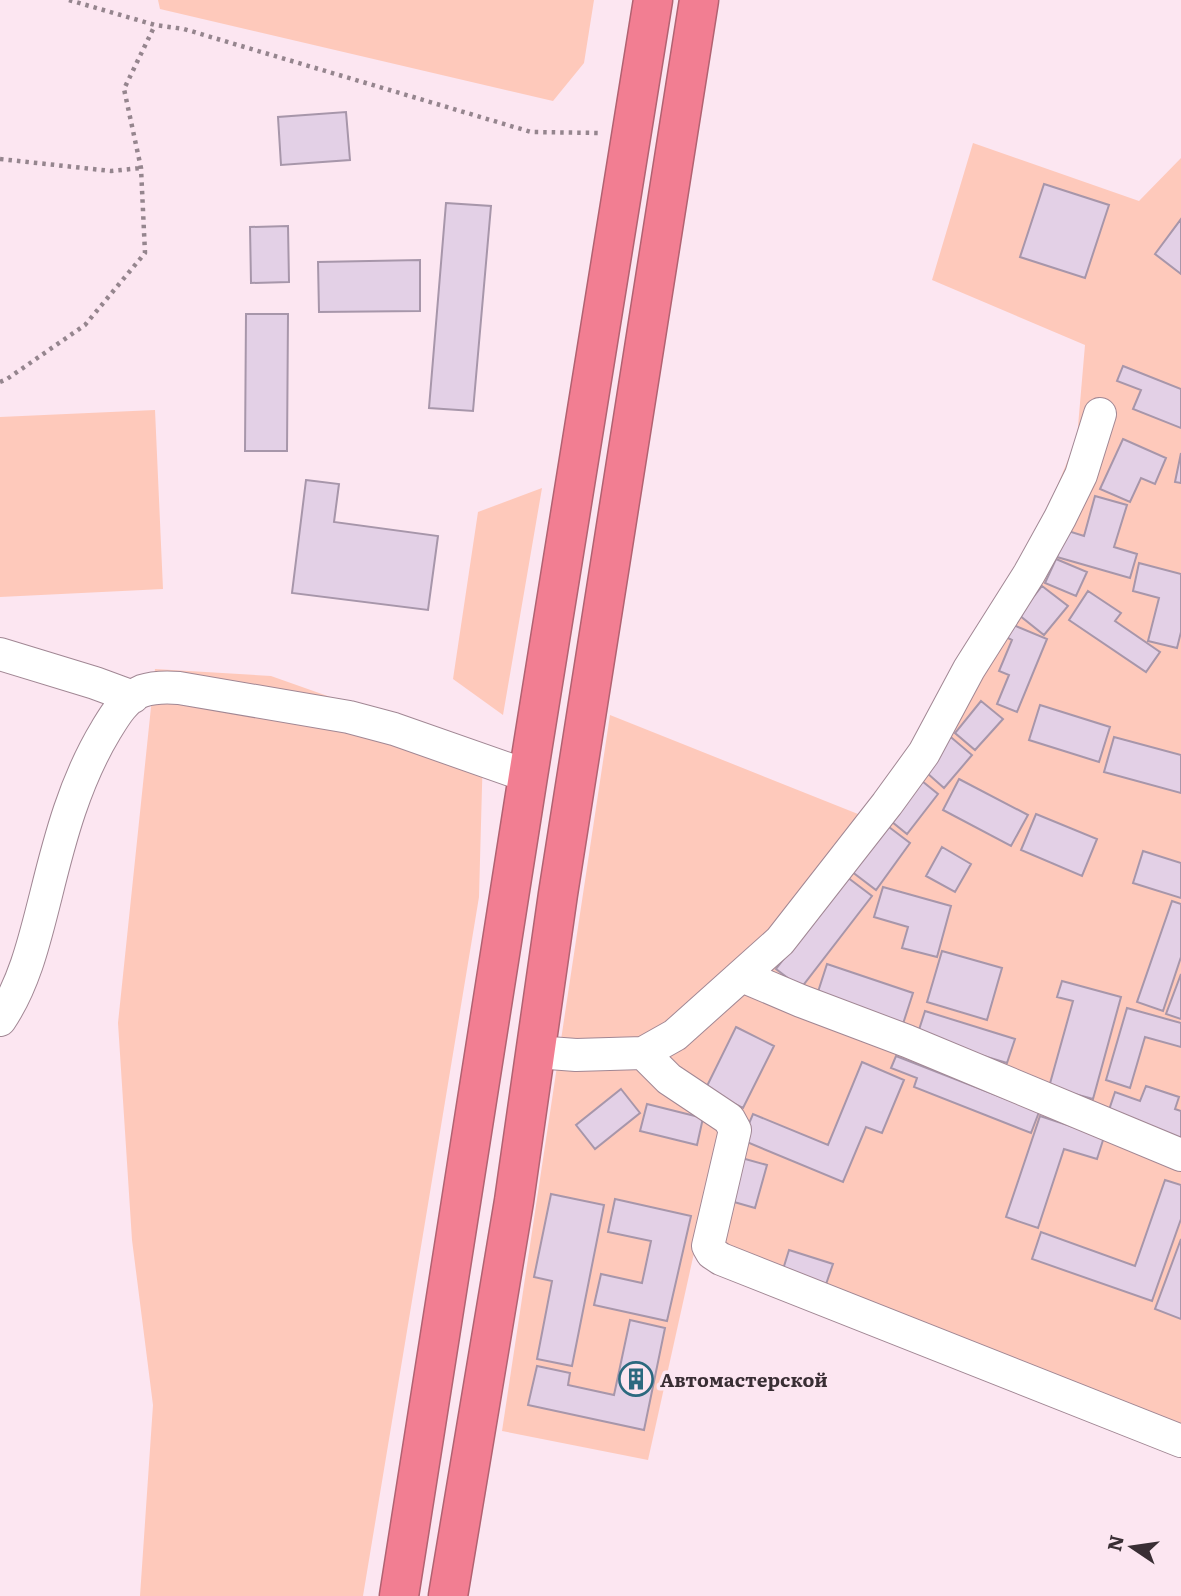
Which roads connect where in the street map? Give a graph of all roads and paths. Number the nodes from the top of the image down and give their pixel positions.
1 (69, 0) edge
2 (653, 0) edge
3 (699, 0) edge
4 (155, 25) junction
5 (631, 134) junction
6 (0, 159) edge
7 (141, 168) junction
8 (0, 382) edge
9 (1101, 414) dead end
10 (0, 654) edge
11 (133, 697) junction
12 (528, 776) junction
13 (742, 976) junction
14 (0, 1020) edge
15 (536, 1052) junction
16 (643, 1054) junction
17 (1181, 1155) edge
18 (1181, 1441) edge
19 (399, 1596) edge
20 (448, 1596) edge

1 - 4 path
2 - 5 highway
3 - 15 highway
4 - 5 path
4 - 7 path
5 - 12 highway
6 - 7 path
7 - 8 path
9 - 13 lane
10 - 11 lane
11 - 12 lane
11 - 14 lane
12 - 19 highway
13 - 16 lane
13 - 17 lane
15 - 16 lane
15 - 20 highway
16 - 18 lane

